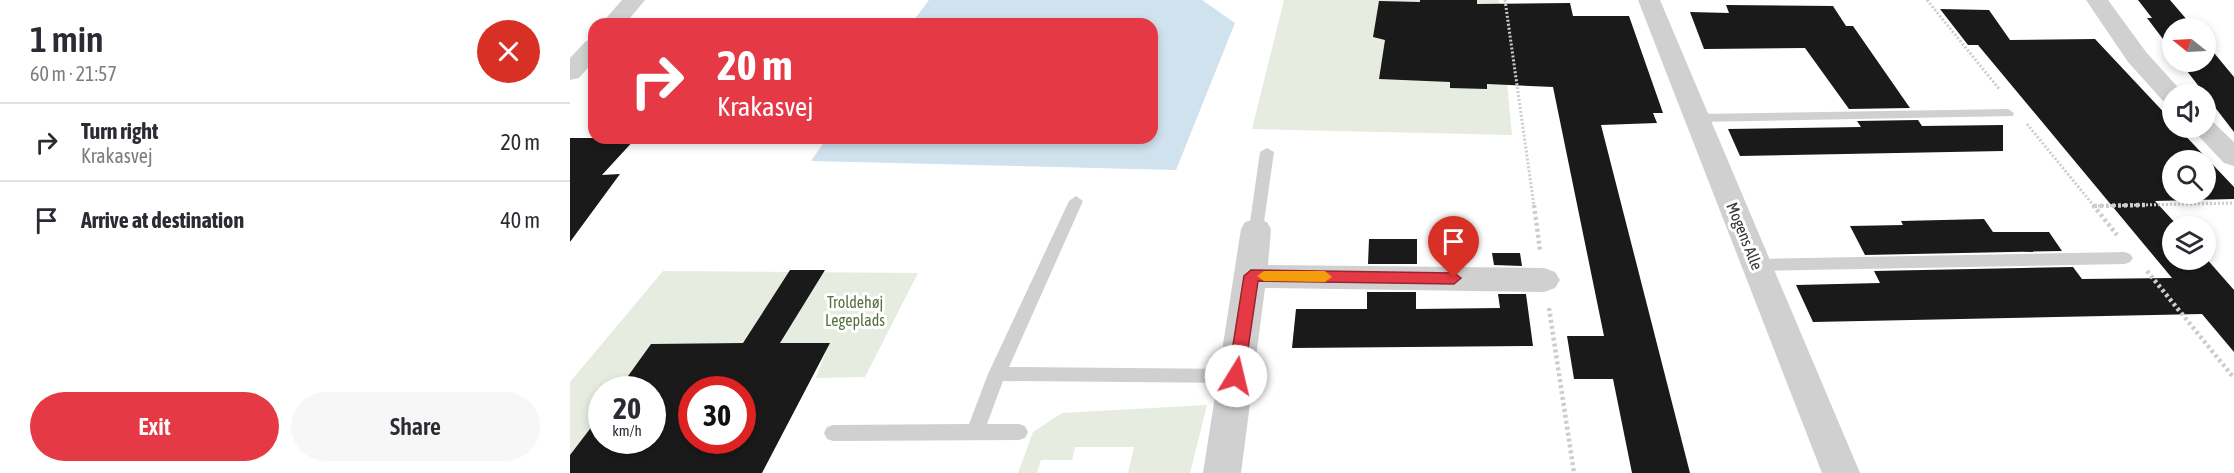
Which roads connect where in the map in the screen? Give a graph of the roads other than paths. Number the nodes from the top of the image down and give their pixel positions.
1 (634, 0) edge
2 (1649, 0) edge
3 (2080, 0) edge
4 (2097, 0) edge
5 (618, 18) edge
6 (588, 53) edge
7 (570, 73) edge
8 (2162, 85) edge
9 (2014, 115) road end
10 (1696, 118) junction
11 (2214, 138) edge
12 (1267, 152) dead end
13 (2234, 157) edge
14 (1076, 201) dead end
15 (1256, 229) joint
16 (2125, 258) dead end
17 (1757, 265) junction
18 (1251, 276) junction
19 (1544, 280) road end
20 (997, 374) junction
21 (1236, 376) junction
22 (1019, 432) dead end
23 (833, 433) dead end
24 (975, 433) junction
25 (1222, 473) edge
26 (1842, 473) edge

1 - 5 street
2 - 10 street, Mogens Alle
3 - 4 street
4 - 8 street
6 - 7 street
9 - 10 lane
10 - 17 street, Mogens Alle
11 - 13 street
12 - 15 lane
14 - 20 lane
15 - 18 street
16 - 17 lane
17 - 26 street, Mogens Alle
18 - 19 street
18 - 21 street
20 - 21 lane
20 - 24 lane
21 - 25 street
22 - 24 lane
23 - 24 lane

